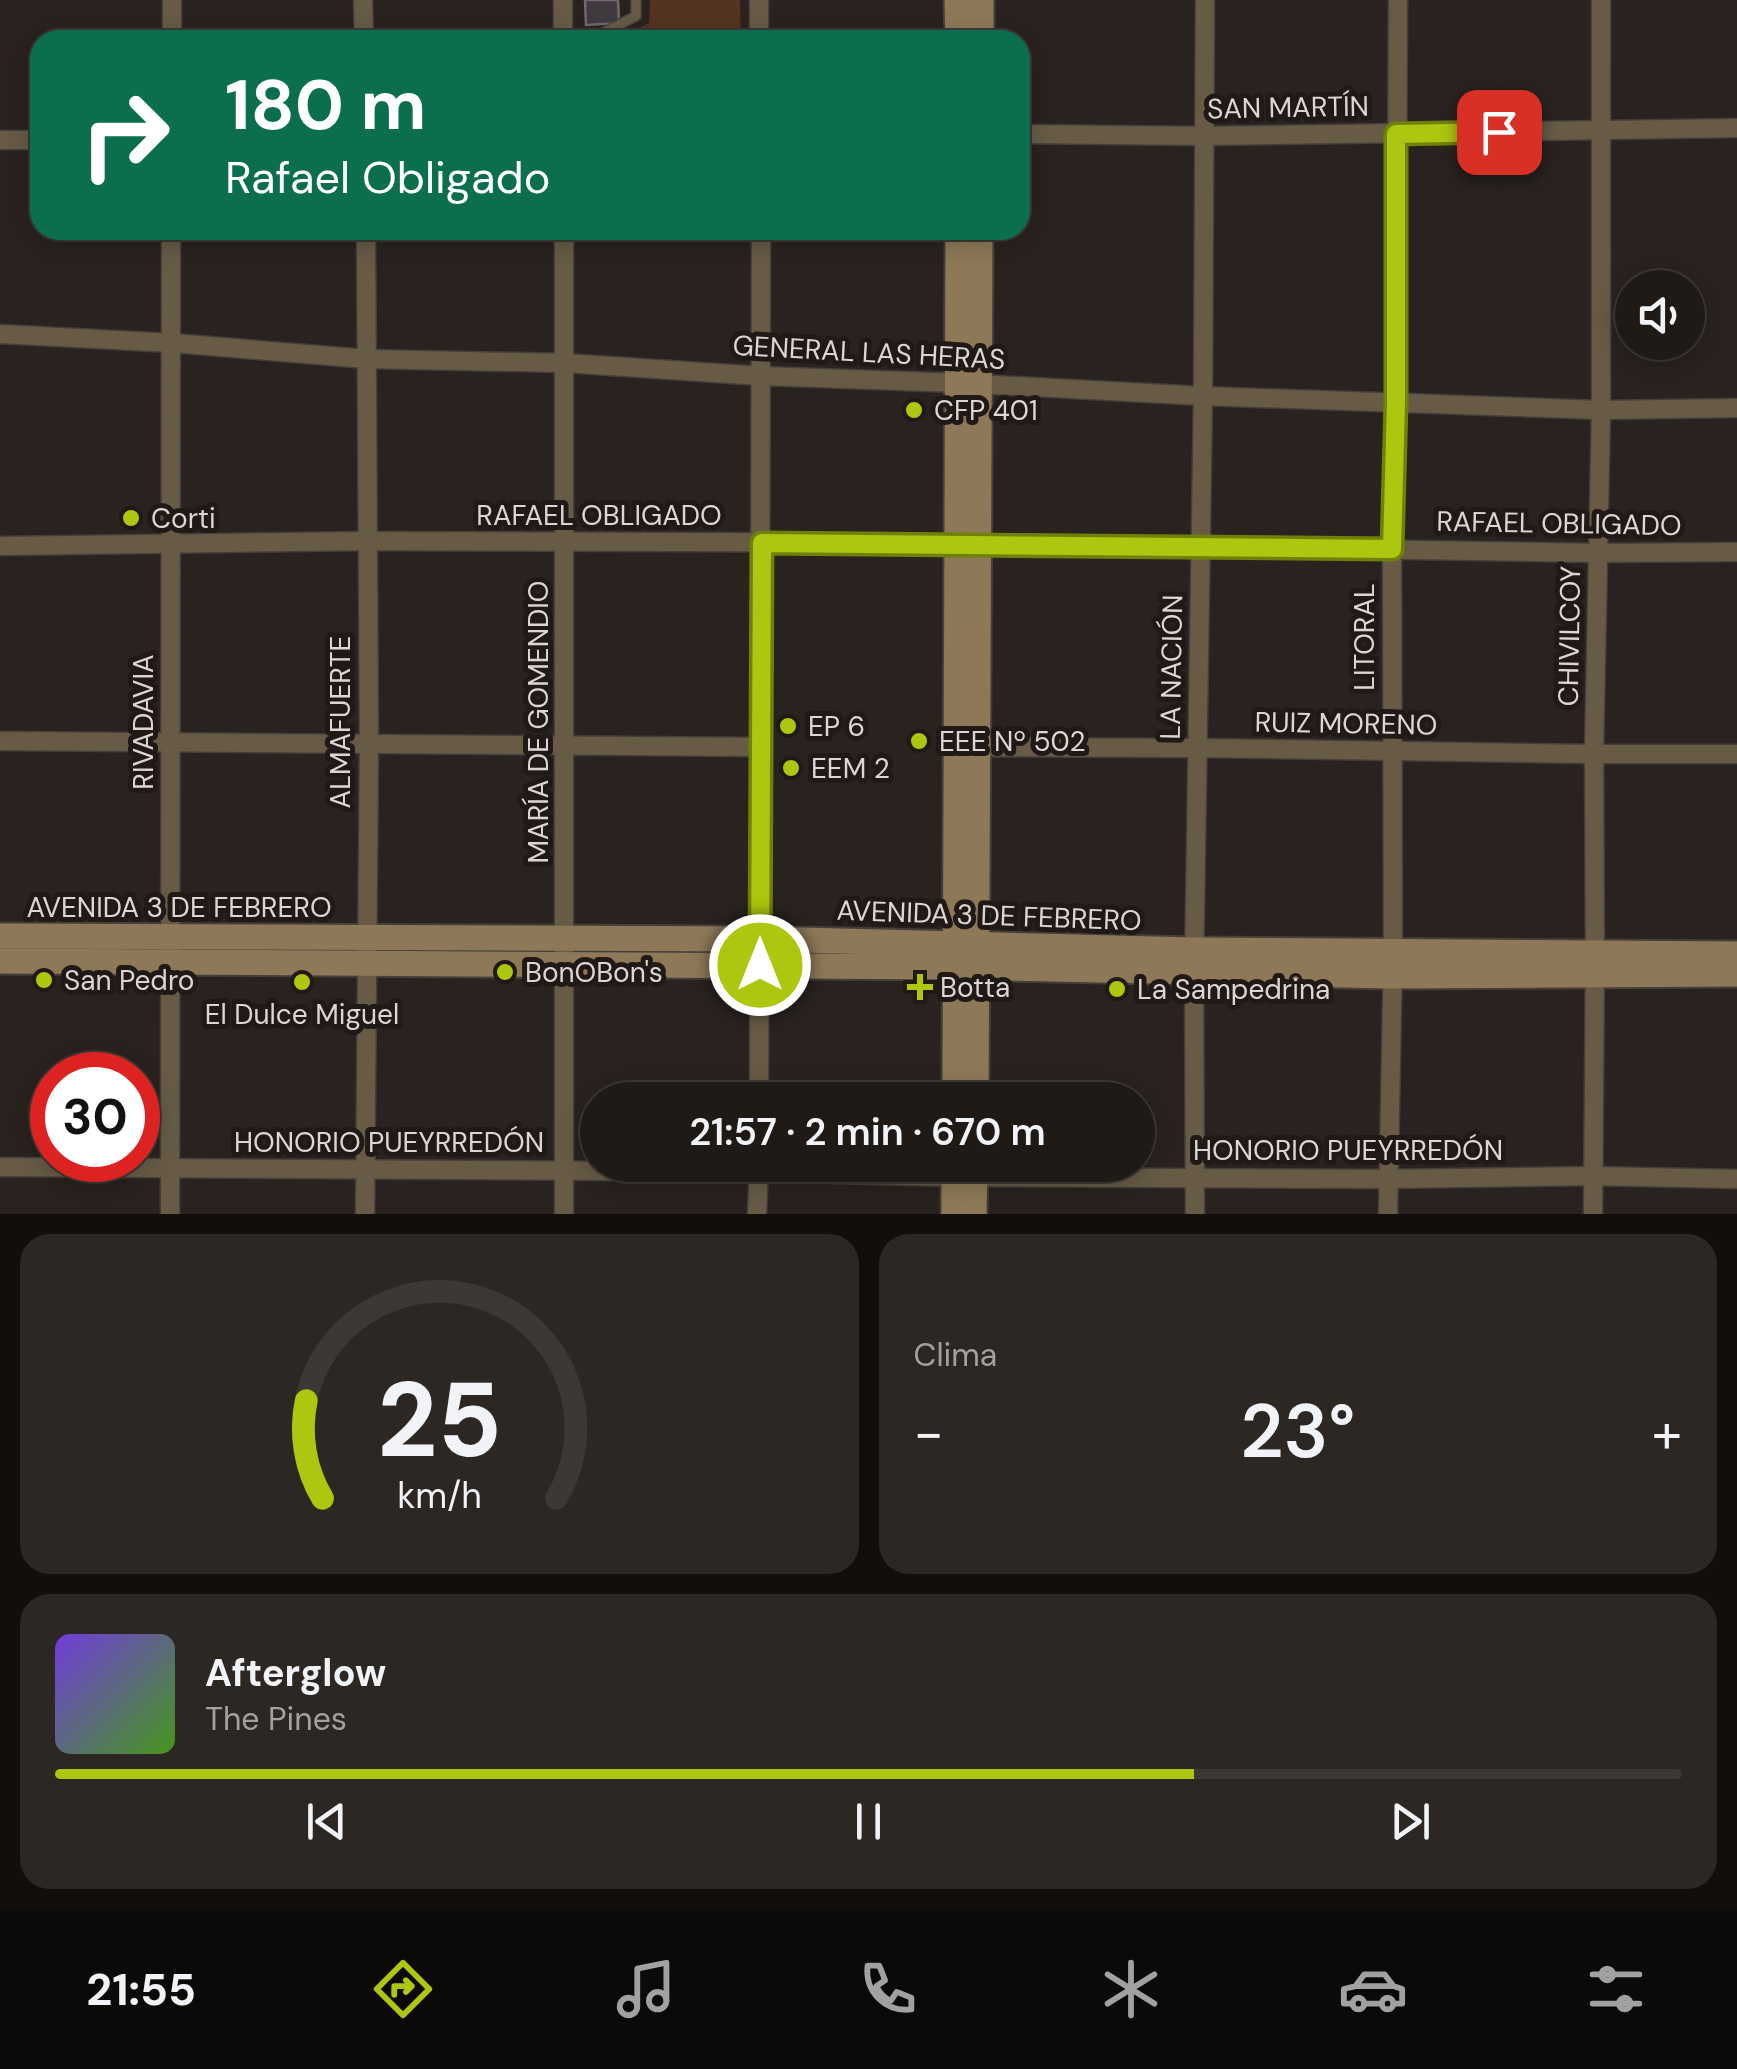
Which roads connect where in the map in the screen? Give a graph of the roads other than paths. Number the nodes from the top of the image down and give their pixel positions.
1 (172, 0) edge
2 (363, 0) edge
3 (564, 0) edge
4 (636, 0) edge
5 (759, 0) edge
6 (957, 0) edge
7 (981, 0) edge
8 (1205, 0) edge
9 (1398, 0) edge
10 (1602, 0) edge
11 (172, 30) edge
12 (364, 30) edge
13 (564, 30) edge
14 (609, 30) edge
15 (759, 30) edge
16 (958, 30) edge
17 (981, 30) edge
18 (1737, 128) edge
19 (1602, 130) junction
20 (1030, 134) edge
21 (1396, 134) junction
22 (1206, 136) junction
23 (0, 140) edge
24 (30, 140) edge
25 (172, 240) edge
26 (366, 240) edge
27 (564, 240) edge
28 (761, 240) edge
29 (959, 240) edge
30 (979, 240) edge
31 (0, 334) edge
32 (172, 343) junction
33 (367, 359) junction
34 (565, 363) junction
35 (762, 376) junction
36 (968, 384) junction
37 (1203, 396) junction
38 (1396, 403) junction
39 (1737, 408) edge
40 (1601, 410) junction
41 (366, 542) junction
42 (565, 543) junction
43 (762, 543) junction
44 (967, 544) junction
45 (170, 545) junction
46 (0, 546) edge
47 (1200, 548) junction
48 (1392, 549) junction
49 (1737, 552) edge
50 (1598, 553) junction
51 (0, 741) edge
52 (171, 742) junction
53 (369, 745) junction
54 (566, 745) junction
55 (760, 747) junction
56 (966, 747) junction
57 (1198, 748) junction
58 (1392, 751) junction
59 (1594, 754) junction
60 (1737, 754) edge
61 (0, 936) edge
62 (368, 938) junction
63 (170, 949) junction
64 (566, 951) junction
65 (760, 952) junction
66 (1737, 954) edge
67 (967, 956) junction
68 (0, 961) edge
69 (1194, 962) junction
70 (366, 964) junction
71 (1393, 964) junction
72 (1595, 964) junction
73 (1737, 974) edge
74 (759, 1082) edge
75 (956, 1082) edge
76 (975, 1082) edge
77 (0, 1167) edge
78 (170, 1168) junction
79 (364, 1170) junction
80 (564, 1170) junction
81 (580, 1170) edge
82 (1155, 1176) edge
83 (1593, 1176) junction
84 (1195, 1177) junction
85 (1388, 1178) junction
86 (1737, 1178) edge
87 (759, 1182) edge
88 (961, 1182) edge
89 (967, 1182) edge
90 (170, 1214) edge
91 (364, 1214) edge
92 (564, 1214) edge
93 (758, 1214) edge
94 (954, 1214) edge
95 (974, 1214) edge
96 (1194, 1214) edge
97 (1388, 1214) edge
98 (1592, 1214) edge

1 - 11 street
2 - 12 street
3 - 13 street
4 - 14 lane
5 - 15 street
6 - 16 main road
7 - 17 main road
8 - 22 street, LA NACIÓN
9 - 21 street, LITORAL
10 - 19 street, CHIVILCOY
18 - 19 street, SAN MARTÍN
19 - 21 street, SAN MARTÍN
19 - 40 street, CHIVILCOY
20 - 22 street, SAN MARTÍN
21 - 22 street, SAN MARTÍN
21 - 38 street, LITORAL
22 - 37 street, LA NACIÓN
23 - 24 street
25 - 32 street, RIVADAVIA
26 - 33 street, ALMAFUERTE
27 - 34 street, MARÍA DE GOMENDIO
28 - 35 street
29 - 36 main road
30 - 36 main road
31 - 32 street, GENERAL LAS HERAS
32 - 33 street, GENERAL LAS HERAS
32 - 45 street, RIVADAVIA
33 - 34 street, GENERAL LAS HERAS
33 - 41 street, ALMAFUERTE
34 - 35 street, GENERAL LAS HERAS
34 - 42 street, MARÍA DE GOMENDIO
35 - 36 street, GENERAL LAS HERAS
35 - 43 street
36 - 37 street, GENERAL LAS HERAS
36 - 44 main road
37 - 38 street, GENERAL LAS HERAS
37 - 47 street, LA NACIÓN
38 - 40 street, GENERAL LAS HERAS
38 - 48 street, LITORAL
39 - 40 street, GENERAL LAS HERAS
40 - 50 street, CHIVILCOY
41 - 42 street, RAFAEL OBLIGADO
41 - 45 street, RAFAEL OBLIGADO
41 - 53 street, ALMAFUERTE
42 - 43 street, RAFAEL OBLIGADO
42 - 54 street, MARÍA DE GOMENDIO
43 - 44 street, RAFAEL OBLIGADO
43 - 55 street
44 - 47 street, RAFAEL OBLIGADO
44 - 56 main road
45 - 46 street, RAFAEL OBLIGADO
45 - 52 street, RIVADAVIA
47 - 48 street, RAFAEL OBLIGADO
47 - 57 street, LA NACIÓN
48 - 50 street, RAFAEL OBLIGADO
48 - 58 street, LITORAL
49 - 50 street, RAFAEL OBLIGADO
50 - 59 street, CHIVILCOY
51 - 52 street
52 - 53 street
52 - 63 street, RIVADAVIA
53 - 54 street
53 - 62 street, ALMAFUERTE
54 - 55 street
54 - 64 street, MARÍA DE GOMENDIO
55 - 65 street
56 - 57 street, RUIZ MORENO
56 - 67 main road
57 - 58 street, RUIZ MORENO
57 - 69 street, LA NACIÓN
58 - 59 street, RUIZ MORENO
58 - 71 street, LITORAL
59 - 60 street, RUIZ MORENO
59 - 72 street, CHIVILCOY
61 - 63 main road, AVENIDA 3 DE FEBRERO
62 - 63 main road, AVENIDA 3 DE FEBRERO
62 - 64 main road, AVENIDA 3 DE FEBRERO
62 - 70 street, ALMAFUERTE
63 - 68 main road, AVENIDA 3 DE FEBRERO
63 - 70 main road, AVENIDA 3 DE FEBRERO
63 - 78 street, RIVADAVIA
64 - 65 main road, AVENIDA 3 DE FEBRERO
64 - 70 main road, AVENIDA 3 DE FEBRERO
64 - 80 street, MARÍA DE GOMENDIO
65 - 67 main road, AVENIDA 3 DE FEBRERO
65 - 74 street
66 - 72 main road, AVENIDA 3 DE FEBRERO
67 - 69 main road, AVENIDA 3 DE FEBRERO
67 - 75 main road
67 - 76 main road
69 - 71 main road, AVENIDA 3 DE FEBRERO
69 - 84 street, LA NACIÓN
70 - 79 street, ALMAFUERTE
71 - 72 main road, AVENIDA 3 DE FEBRERO
71 - 85 street, LITORAL
72 - 73 main road, AVENIDA 3 DE FEBRERO
72 - 83 street, CHIVILCOY
77 - 78 street, HONORIO PUEYRREDÓN
78 - 79 street, HONORIO PUEYRREDÓN
78 - 90 street, RIVADAVIA
79 - 80 street, HONORIO PUEYRREDÓN
79 - 91 street, ALMAFUERTE
80 - 81 street, HONORIO PUEYRREDÓN
80 - 92 street, MARÍA DE GOMENDIO
82 - 84 street, HONORIO PUEYRREDÓN
83 - 85 street, HONORIO PUEYRREDÓN
83 - 86 street, HONORIO PUEYRREDÓN
83 - 98 street, CHIVILCOY
84 - 85 street, HONORIO PUEYRREDÓN
84 - 96 street, LA NACIÓN
85 - 97 street, LITORAL
87 - 93 street
88 - 94 main road
89 - 95 main road

